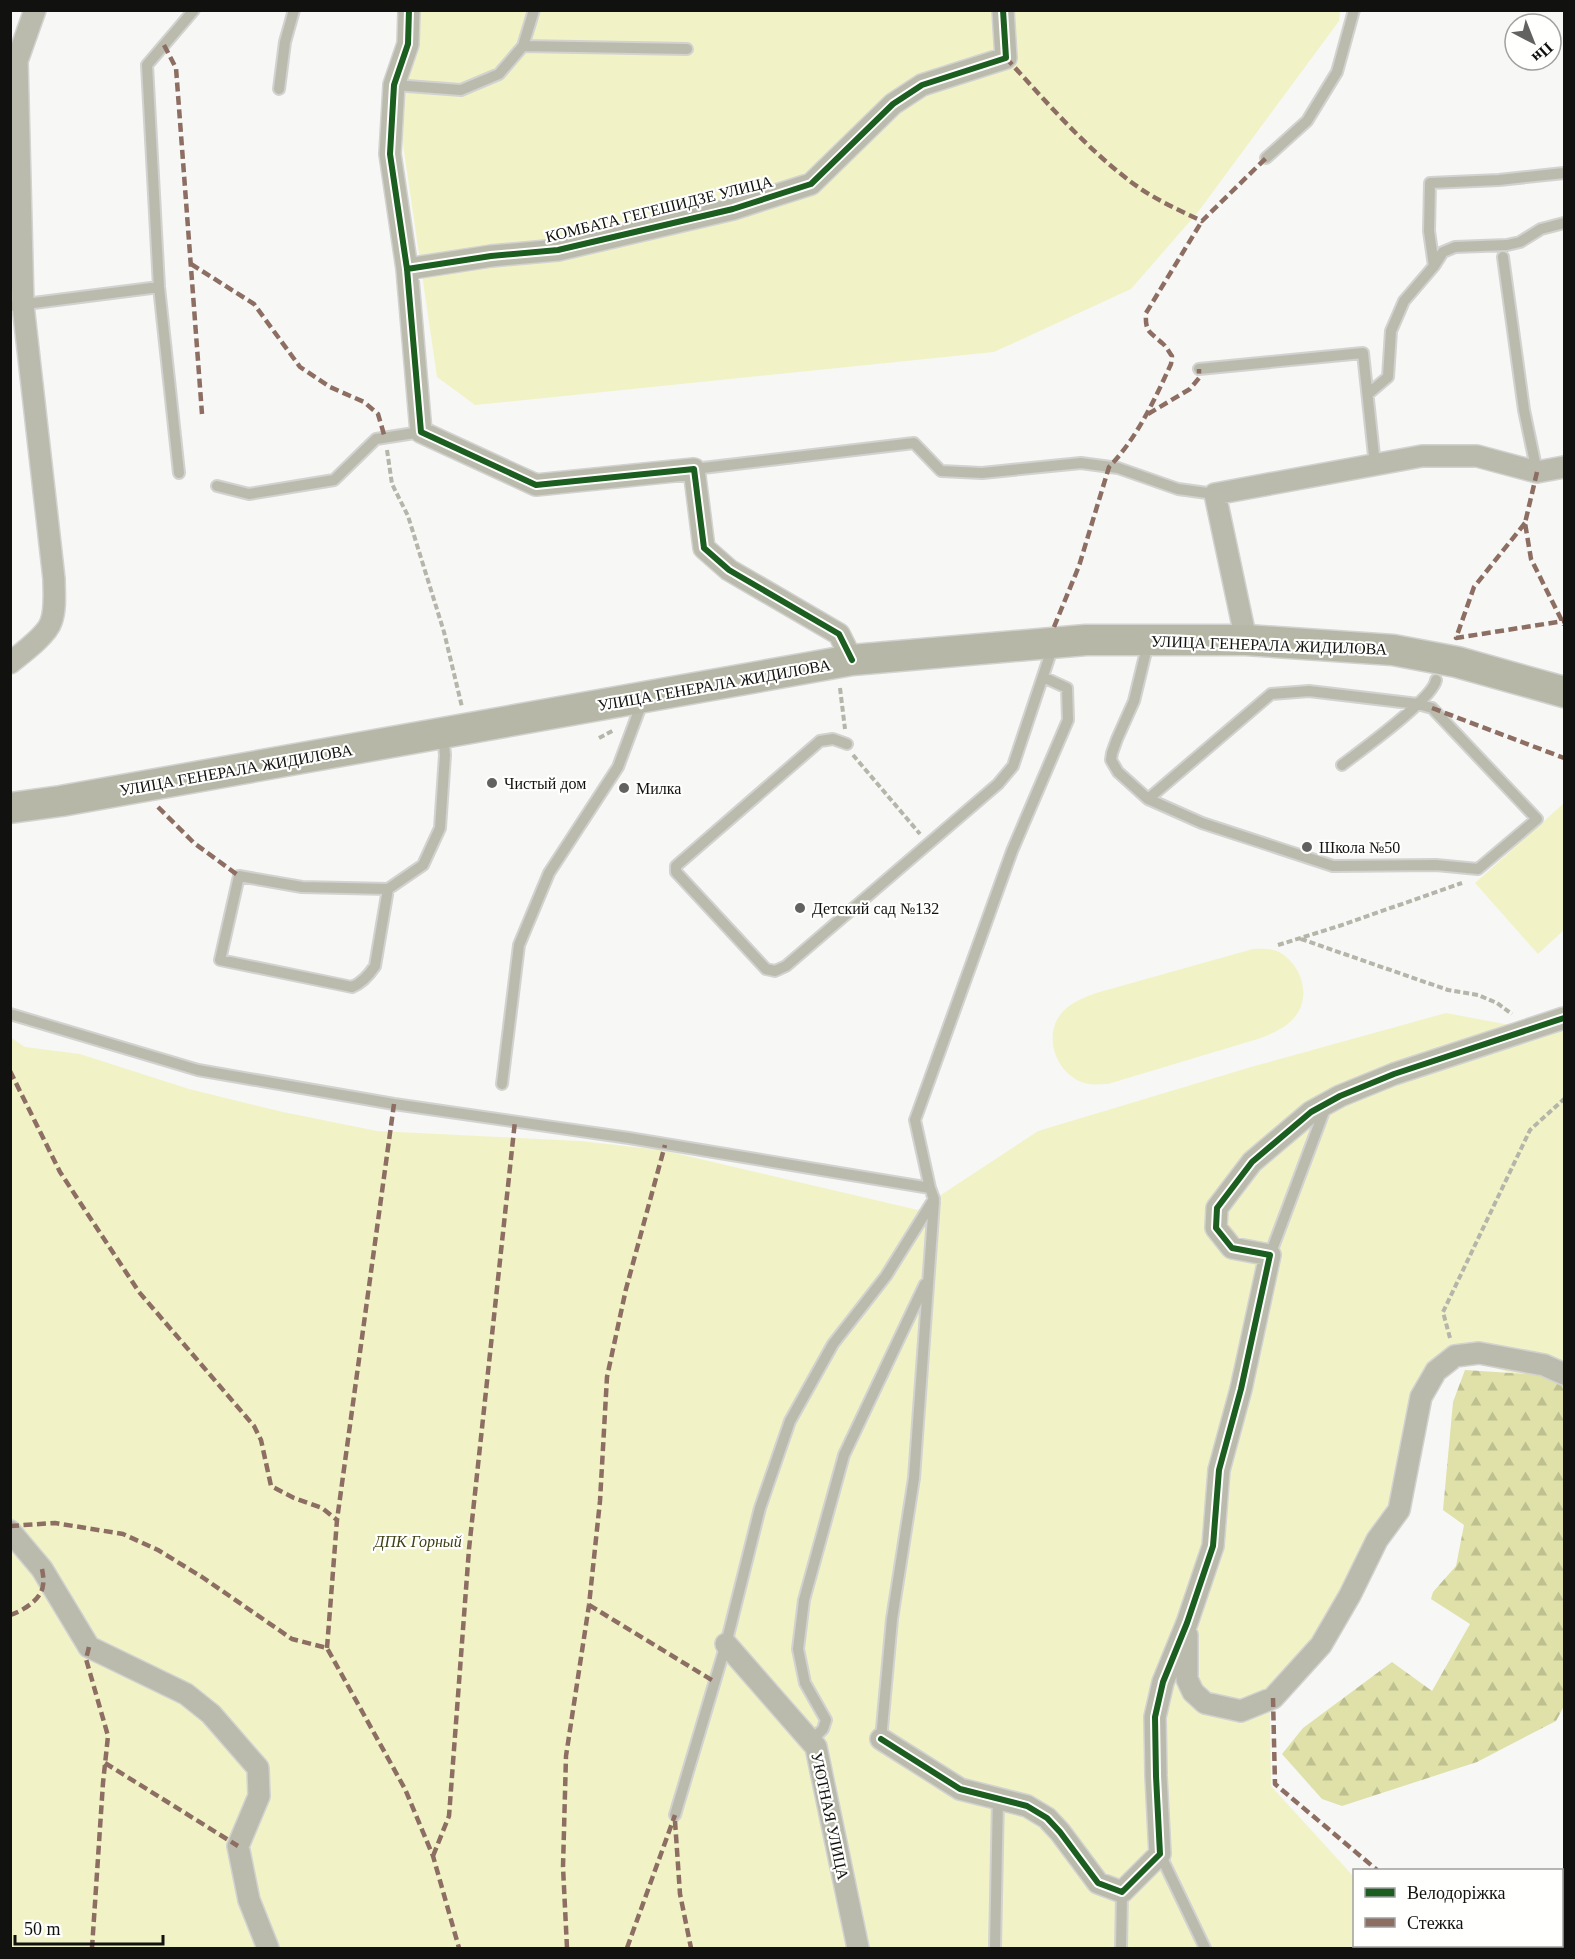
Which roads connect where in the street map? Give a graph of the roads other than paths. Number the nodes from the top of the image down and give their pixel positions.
1 (35, 10) edge
2 (194, 10) edge
3 (294, 10) edge
4 (409, 10) edge
5 (534, 10) edge
6 (1003, 10) edge
7 (1354, 10) edge
8 (523, 46) junction
9 (687, 49) dead end
10 (394, 85) junction
11 (279, 89) dead end
12 (1266, 158) dead end
13 (1564, 173) edge
14 (1564, 223) edge
15 (1503, 257) dead end
16 (1434, 266) junction
17 (407, 269) junction
18 (159, 287) junction
19 (17, 306) edge
20 (1199, 369) dead end
21 (1368, 394) junction
22 (421, 432) junction
23 (1375, 465) junction
24 (1564, 467) edge
25 (694, 469) junction
26 (1537, 472) junction
27 (179, 473) dead end
28 (217, 486) dead end
29 (1215, 494) junction
30 (1149, 640) junction
31 (1246, 640) junction
32 (1054, 643) junction
33 (852, 660) junction
34 (10, 663) edge
35 (1043, 677) junction
36 (1436, 680) dead end
37 (1564, 692) edge
38 (644, 697) junction
39 (1418, 704) junction
40 (443, 734) junction
41 (846, 744) road end
42 (1342, 765) dead end
43 (1148, 799) junction
44 (10, 808) edge
45 (388, 890) junction
46 (10, 1014) edge
47 (1564, 1018) edge
48 (502, 1084) dead end
49 (1327, 1103) junction
50 (930, 1188) junction
51 (934, 1199) junction
52 (1270, 1255) junction
53 (928, 1276) junction
54 (1564, 1374) edge
55 (10, 1532) edge
56 (1187, 1623) junction
57 (726, 1644) junction
58 (881, 1739) joint
59 (811, 1741) junction
60 (998, 1798) junction
61 (675, 1815) dead end
62 (1160, 1854) junction
63 (1122, 1892) junction
64 (268, 1948) edge
65 (858, 1948) edge
66 (995, 1948) edge
67 (1121, 1948) edge
68 (1205, 1948) edge

1 - 19 street
2 - 18 lane
3 - 11 lane
4 - 10 street
5 - 8 lane
6 - 17 street, КОМБАТА ГЕГЕШИДЗЕ УЛИЦА
7 - 12 lane
8 - 9 lane
8 - 10 lane
10 - 17 street
13 - 16 lane
14 - 16 lane
15 - 26 lane
16 - 21 lane
17 - 22 street
18 - 19 lane
18 - 27 lane
19 - 34 street
20 - 21 lane
21 - 23 lane
22 - 25 street
22 - 28 lane
23 - 26 street
23 - 29 street
24 - 26 street
25 - 29 lane
25 - 33 street
29 - 31 street
30 - 31 main road, УЛИЦА ГЕНЕРАЛА ЖИДИЛОВА
30 - 32 main road, УЛИЦА ГЕНЕРАЛА ЖИДИЛОВА
30 - 43 lane
31 - 37 main road, УЛИЦА ГЕНЕРАЛА ЖИДИЛОВА
32 - 33 main road, УЛИЦА ГЕНЕРАЛА ЖИДИЛОВА
32 - 35 lane
33 - 38 main road, УЛИЦА ГЕНЕРАЛА ЖИДИЛОВА
35 - 41 lane
35 - 50 lane
36 - 39 lane
38 - 40 main road, УЛИЦА ГЕНЕРАЛА ЖИДИЛОВА
38 - 48 lane
39 - 42 lane
39 - 43 lane
39 - 43 lane
40 - 44 main road, УЛИЦА ГЕНЕРАЛА ЖИДИЛОВА
40 - 45 lane
45 - 45 lane
46 - 50 lane
47 - 49 street
49 - 52 lane
49 - 52 street
50 - 51 lane
51 - 53 lane
51 - 57 lane
52 - 56 street
53 - 58 lane
53 - 59 lane
54 - 56 street
55 - 64 street
56 - 62 street
57 - 59 street, УЮТНАЯ УЛИЦА
57 - 61 lane
58 - 60 street
59 - 65 street, УЮТНАЯ УЛИЦА
60 - 63 street
60 - 66 lane
62 - 63 street
62 - 68 lane
63 - 67 lane

